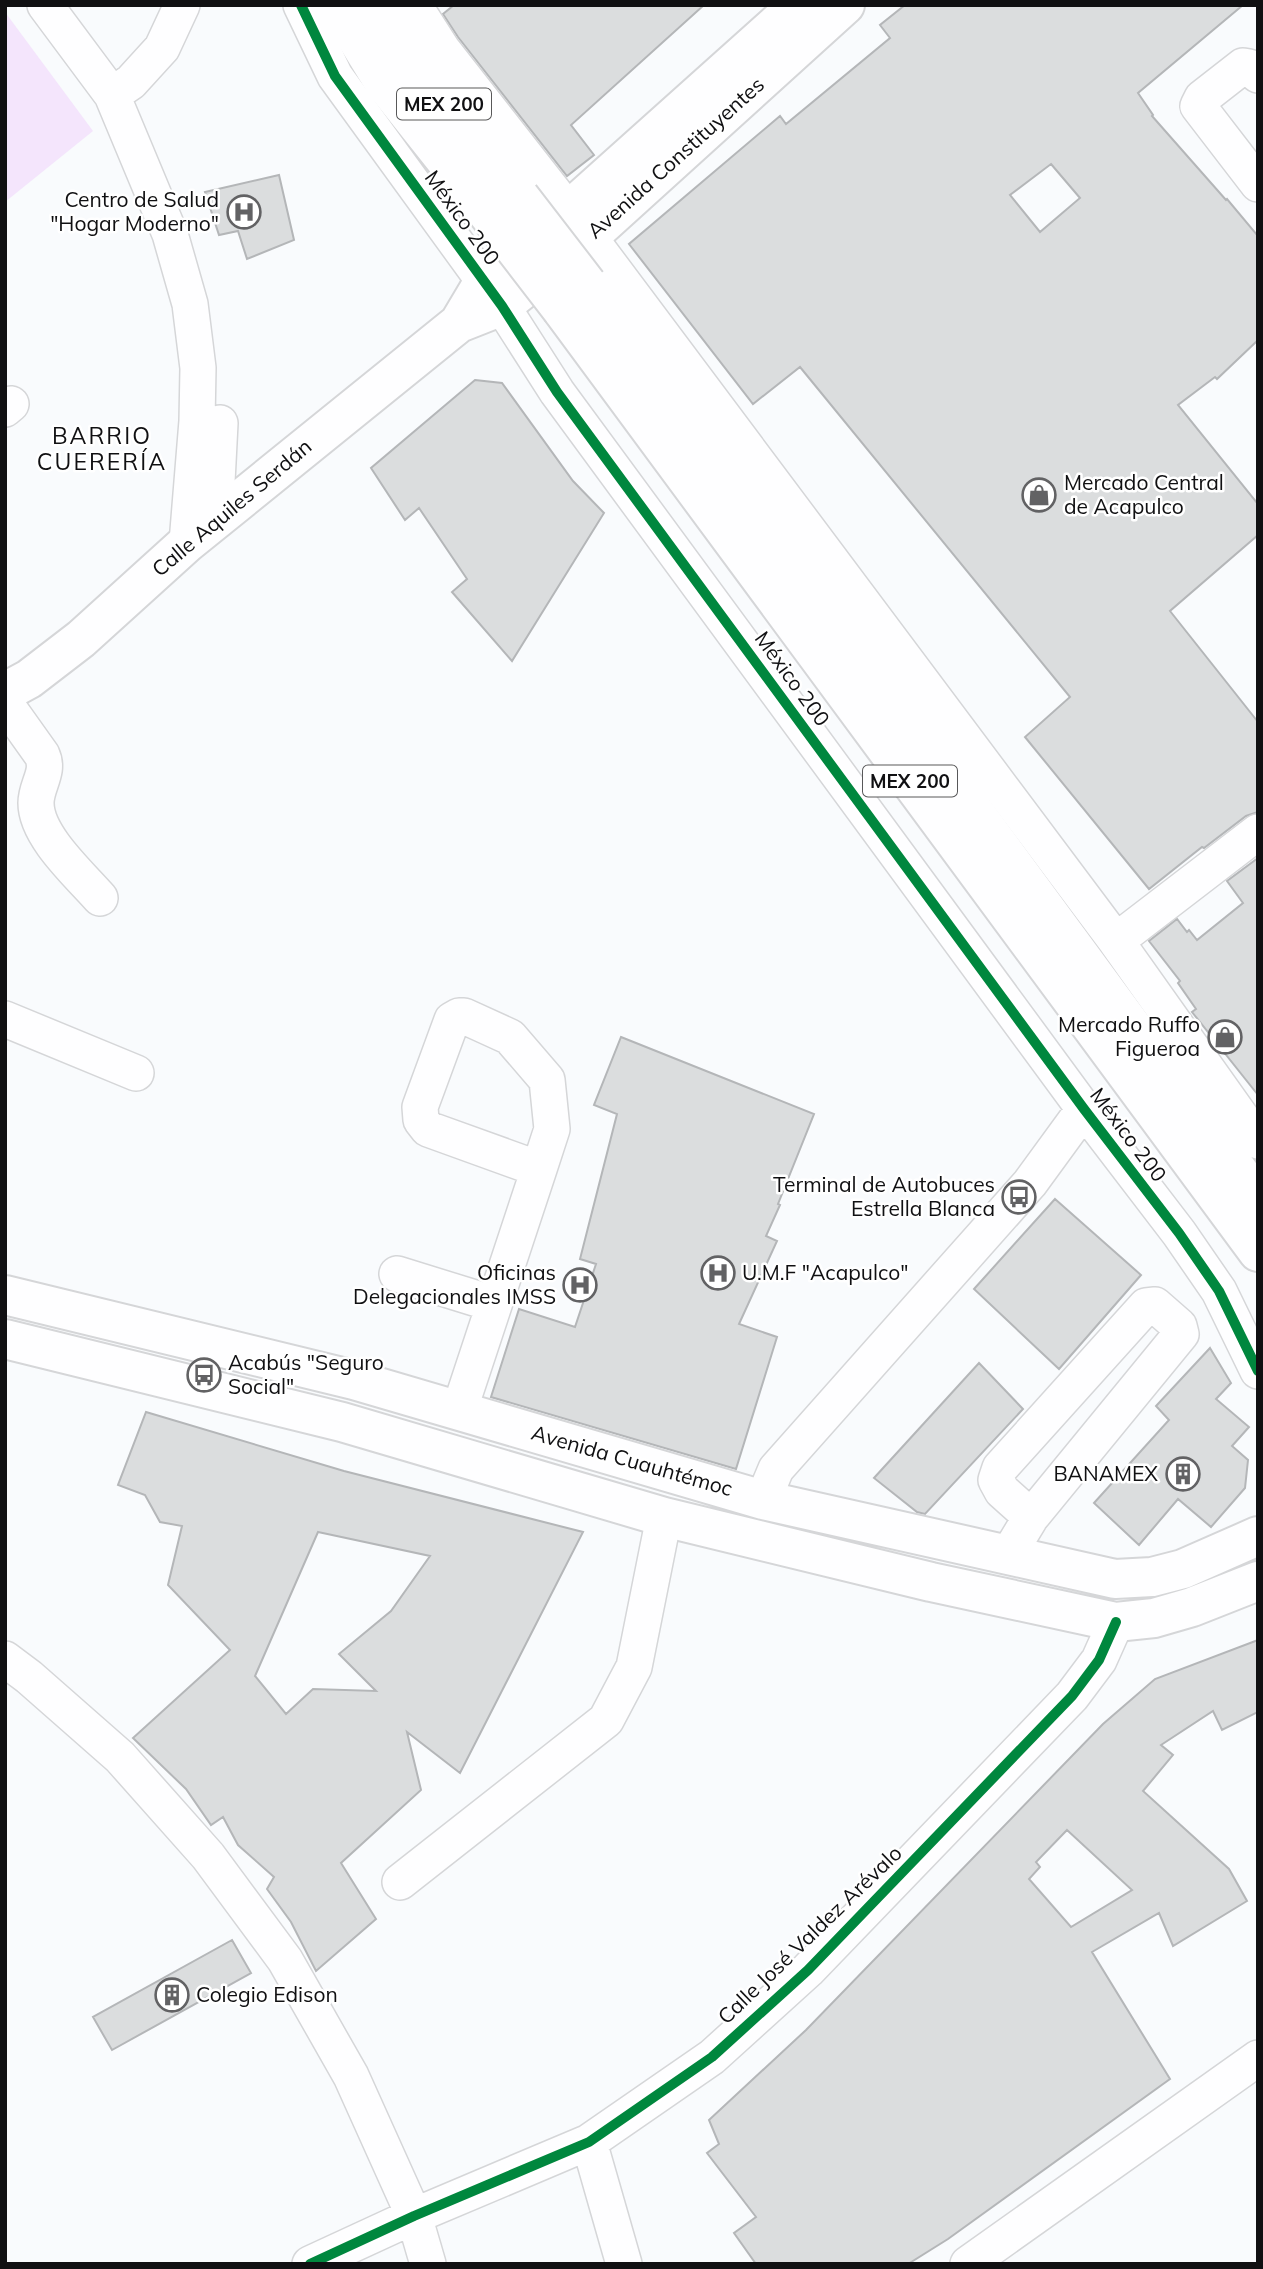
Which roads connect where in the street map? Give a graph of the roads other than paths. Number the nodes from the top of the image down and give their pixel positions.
1 (46, 5) edge
2 (73, 5) edge
3 (183, 5) edge
4 (276, 5) edge
5 (301, 5) edge
6 (336, 5) edge
7 (376, 5) edge
8 (414, 5) edge
9 (798, 5) edge
10 (845, 5) edge
11 (1258, 75) edge
12 (335, 76) junction
13 (121, 88) junction
14 (1258, 184) edge
15 (506, 208) junction
16 (578, 225) junction
17 (493, 293) junction
18 (575, 297) junction
19 (201, 532) junction
20 (5, 692) edge
21 (5, 703) edge
22 (1258, 832) edge
23 (100, 898) dead end
24 (1116, 941) junction
25 (5, 1018) edge
26 (136, 1073) dead end
27 (1084, 1109) junction
28 (1258, 1141) edge
29 (539, 1169) junction
30 (1258, 1198) edge
31 (1258, 1252) edge
32 (397, 1274) dead end
33 (5, 1295) edge
34 (494, 1304) junction
35 (5, 1339) edge
36 (1258, 1371) edge
37 (459, 1411) junction
38 (763, 1500) junction
39 (664, 1517) junction
40 (1031, 1517) junction
41 (1258, 1536) edge
42 (1008, 1555) junction
43 (1258, 1581) edge
44 (1116, 1622) junction
45 (5, 1659) edge
46 (400, 1882) dead end
47 (1258, 2058) edge
48 (589, 2142) junction
49 (414, 2216) junction
50 (310, 2264) edge
51 (428, 2264) edge
52 (624, 2264) edge
53 (968, 2264) edge

1 - 13 street
2 - 13 street
3 - 13 street
4 - 12 street
5 - 12 street, México 200
6 - 15 main road, MEX 200
7 - 15 main road, MEX 200
8 - 16 street
9 - 16 main road, Avenida Constituyentes
10 - 16 main road, Avenida Constituyentes
11 - 14 street
12 - 17 street, México 200
13 - 19 street
15 - 18 main road, MEX 200, bridge
16 - 17 main road, Avenida Constituyentes
16 - 24 street
17 - 19 main road, Calle Aquiles Serdán
17 - 27 street, México 200
18 - 30 main road, MEX 200
18 - 31 main road, México 200 / MEX 200
19 - 20 main road, Calle Aquiles Serdán
21 - 23 street
22 - 24 street
24 - 28 street
25 - 26 street
27 - 36 street, México 200
27 - 38 street
29 - 29 street
29 - 34 street
32 - 34 street
33 - 37 main road, Avenida Cuauhtémoc
34 - 37 street
35 - 39 main road, Avenida Cuauhtémoc
37 - 38 main road, Avenida Cuauhtémoc
38 - 42 main road, Avenida Cuauhtémoc
39 - 44 main road, Avenida Cuauhtémoc
39 - 46 street
40 - 40 street
40 - 42 street
41 - 42 main road, Avenida Cuauhtémoc
43 - 44 main road, Avenida Cuauhtémoc
44 - 48 street, Calle José Valdez Arévalo
45 - 49 street
47 - 53 street
48 - 49 street, Calle José Valdez Arévalo
48 - 52 street
49 - 50 street, Calle José Valdez Arévalo
49 - 51 street

